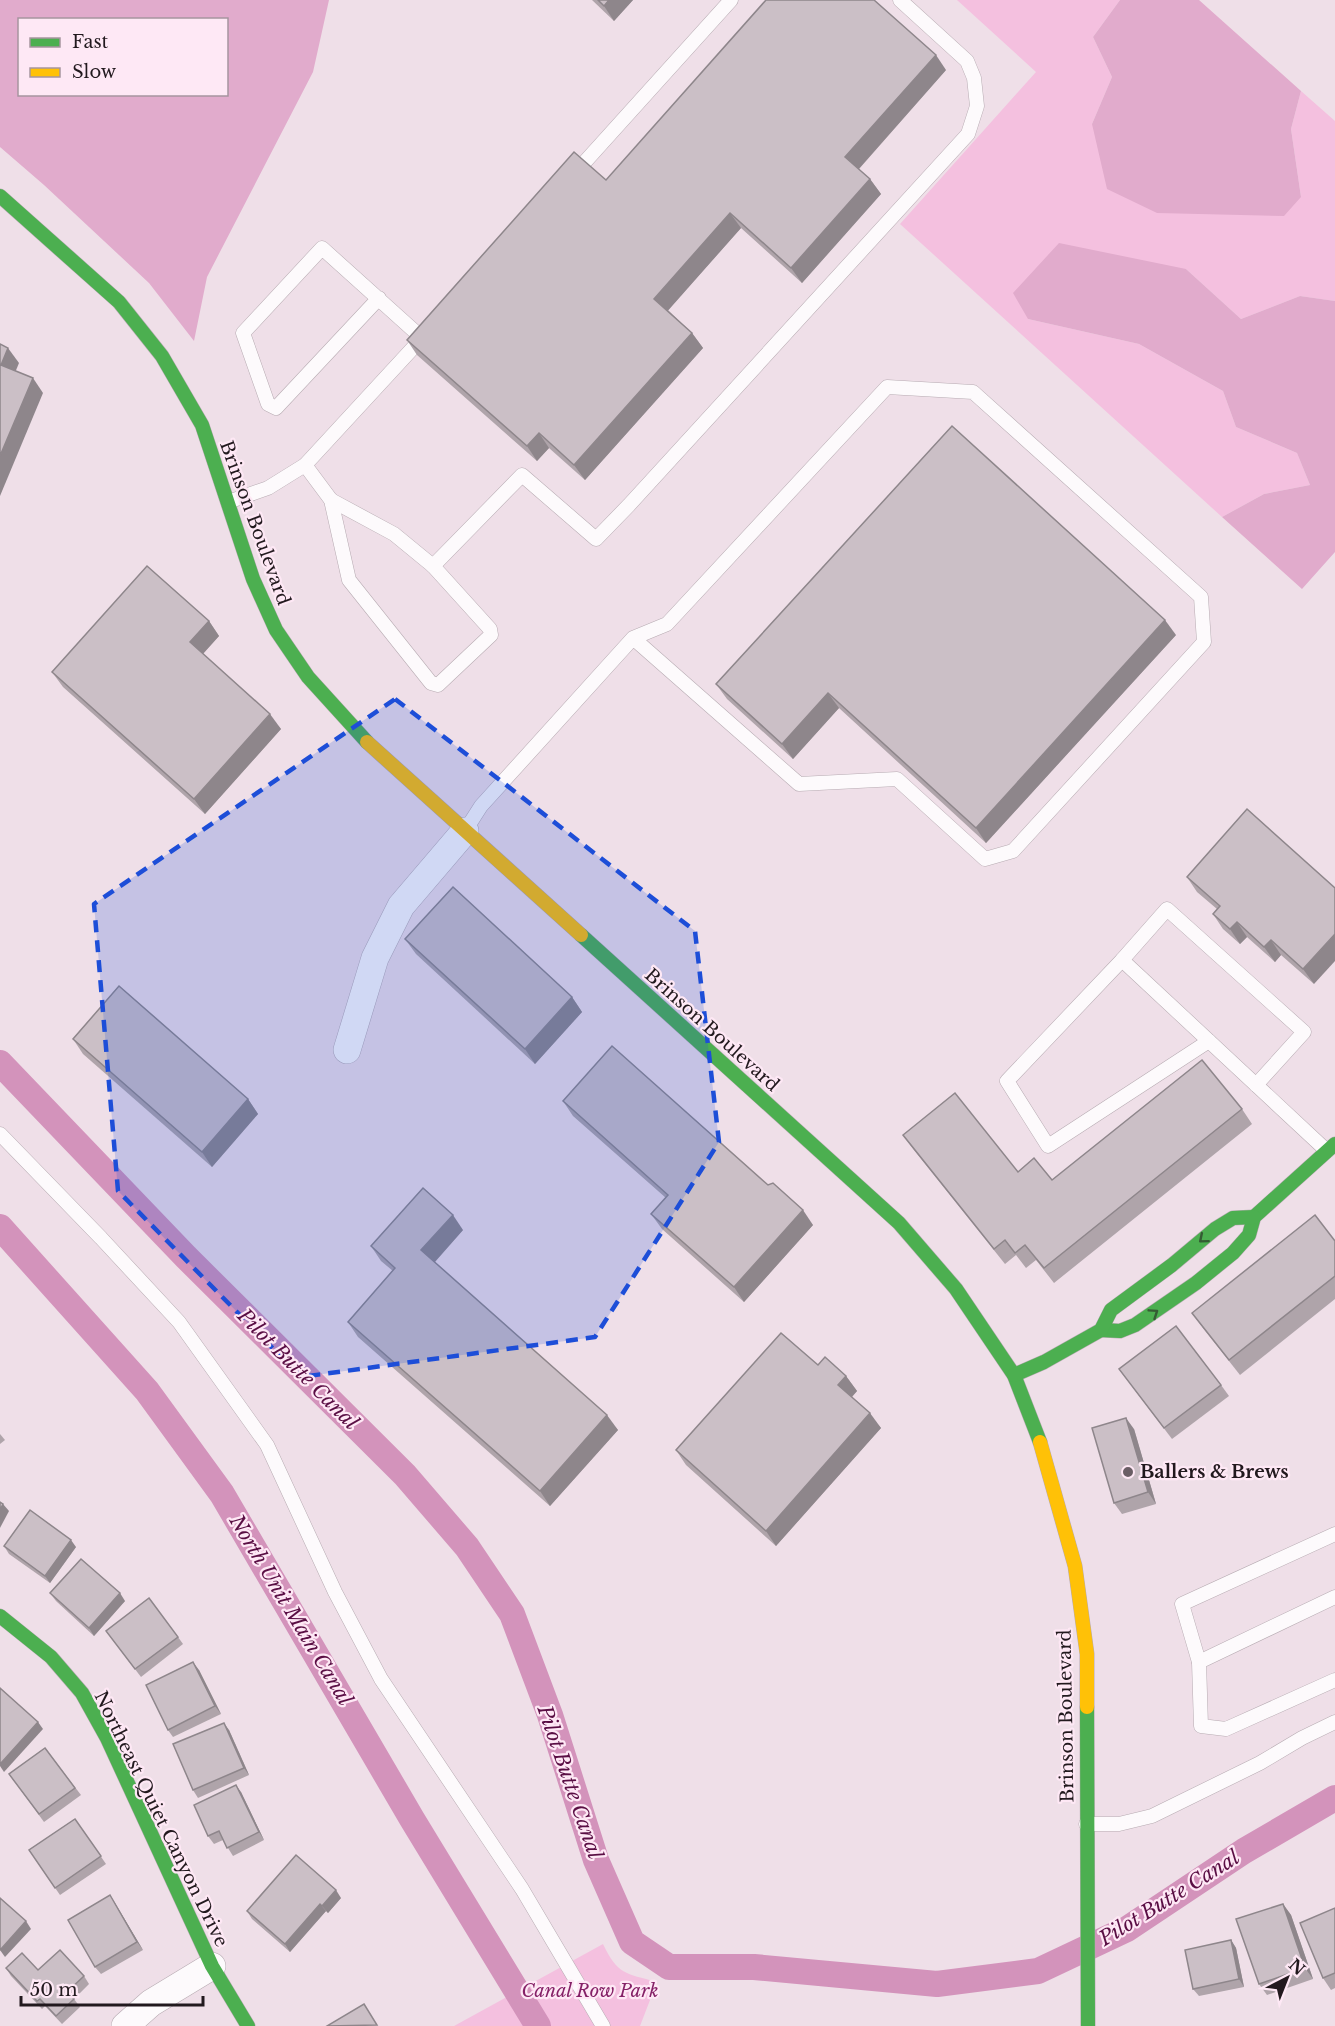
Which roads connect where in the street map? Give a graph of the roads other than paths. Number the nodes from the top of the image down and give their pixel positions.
1 (731, 0) edge
2 (900, 0) edge
3 (564, 185) edge
4 (0, 196) edge
5 (379, 298) junction
6 (304, 465) junction
7 (331, 500) junction
8 (228, 502) junction
9 (433, 566) junction
10 (633, 638) junction
11 (465, 831) junction
12 (1122, 960) junction
13 (1209, 1041) junction
14 (347, 1050) dead end
15 (1257, 1085) junction
16 (0, 1134) edge
17 (1332, 1152) edge
18 (1254, 1217) junction
19 (1101, 1330) junction
20 (1014, 1376) junction
21 (1335, 1534) edge
22 (1335, 1597) edge
23 (0, 1616) edge
24 (1199, 1662) junction
25 (1335, 1680) edge
26 (1335, 1722) edge
27 (1086, 1824) junction
28 (212, 1966) junction
29 (1089, 2021) edge
30 (125, 2026) edge
31 (248, 2026) edge
32 (603, 2026) edge

1 - 3 lane
2 - 9 lane
4 - 8 street, Brinson Boulevard
5 - 5 lane
5 - 6 lane
6 - 7 lane
6 - 8 lane
7 - 9 lane
7 - 9 lane
8 - 11 street, Brinson Boulevard
10 - 10 lane
10 - 11 lane
11 - 14 street
11 - 20 street, Brinson Boulevard
12 - 13 lane
12 - 13 lane
12 - 15 lane
13 - 15 lane
15 - 17 lane
16 - 32 lane
17 - 18 street
18 -> 19 street
19 -> 18 street
19 - 20 street
20 - 27 street, Brinson Boulevard
21 - 24 lane
22 - 24 lane
23 - 28 street, Northeast Quiet Canyon Drive
24 - 25 lane
26 - 27 lane
27 - 29 street, Brinson Boulevard
28 - 30 street
28 - 31 street, Northeast Quiet Canyon Drive

